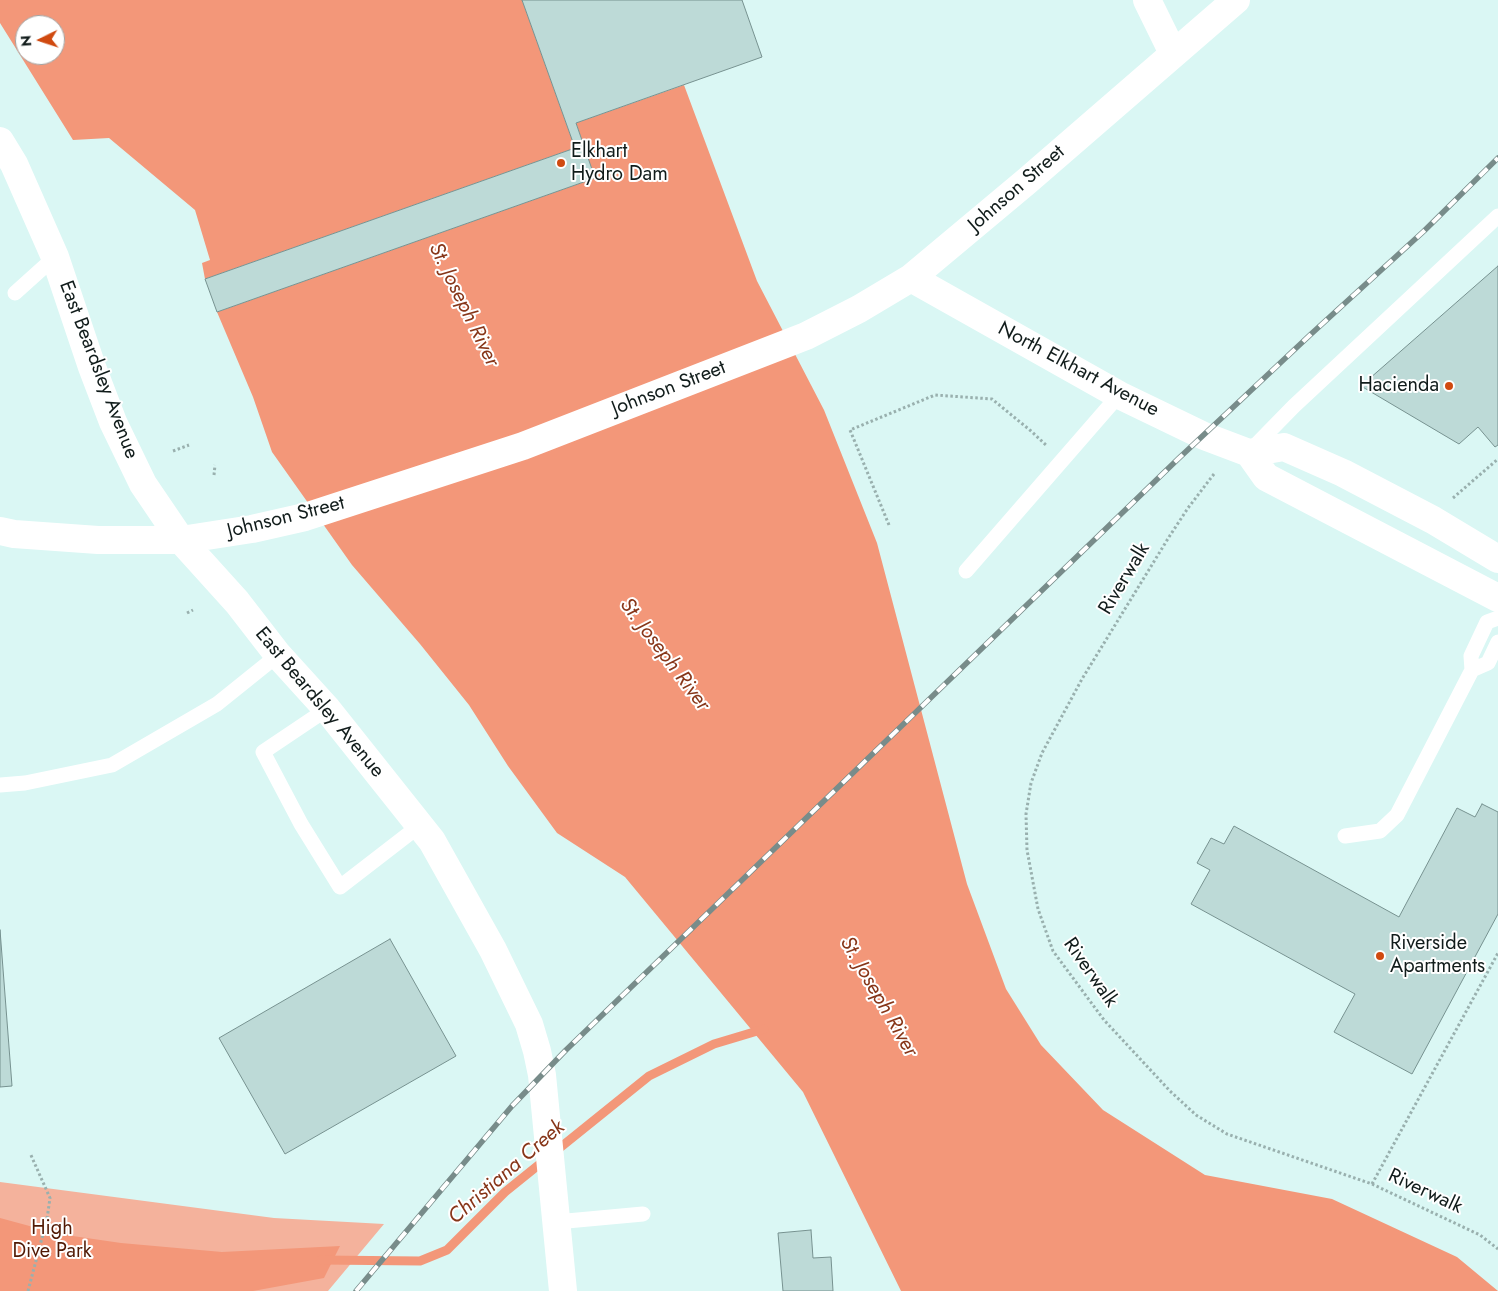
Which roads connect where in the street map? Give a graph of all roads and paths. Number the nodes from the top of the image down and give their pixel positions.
1 (1147, 0) edge
2 (1236, 0) edge
3 (1173, 53) junction
4 (0, 141) edge
5 (1498, 216) edge
6 (55, 257) junction
7 (910, 278) junction
8 (14, 293) dead end
9 (1119, 395) junction
10 (189, 445) dead end
11 (1049, 448) dead end
12 (173, 451) dead end
13 (1249, 452) junction
14 (1498, 459) edge
15 (215, 465) dead end
16 (1214, 474) dead end
17 (214, 475) dead end
18 (1453, 498) dead end
19 (889, 525) dead end
20 (0, 531) edge
21 (181, 540) junction
22 (1498, 559) edge
23 (966, 571) dead end
24 (1498, 598) edge
25 (192, 610) dead end
26 (187, 612) dead end
27 (1498, 618) edge
28 (1498, 642) edge
29 (278, 656) junction
30 (1472, 670) junction
31 (327, 709) junction
32 (0, 785) edge
33 (419, 826) junction
34 (1345, 836) dead end
35 (1498, 952) edge
36 (30, 1152) dead end
37 (1372, 1184) junction
38 (556, 1211) junction
39 (643, 1214) dead end
40 (1498, 1248) edge
41 (28, 1291) edge
42 (563, 1291) edge

1 - 3 main road
2 - 3 main road, Johnson Street
3 - 7 main road, Johnson Street
4 - 6 main road, East Beardsley Avenue
5 - 13 lane
6 - 8 lane
6 - 21 main road, East Beardsley Avenue
7 - 9 main road, North Elkhart Avenue
7 - 21 main road, Johnson Street
9 - 13 main road, North Elkhart Avenue
9 - 23 lane
10 - 12 path
11 - 19 path
13 - 22 main road, North Elkhart Avenue
13 - 24 main road
14 - 18 path
15 - 17 path
16 - 37 path, Riverwalk
20 - 21 main road, Johnson Street
21 - 29 main road, East Beardsley Avenue
25 - 26 path
27 - 30 lane
28 - 30 lane
29 - 31 main road, East Beardsley Avenue
29 - 32 lane
30 - 34 lane
31 - 33 main road, East Beardsley Avenue
31 - 33 lane
33 - 38 main road, East Beardsley Avenue
35 - 37 path
36 - 41 path
37 - 40 path, Riverwalk
38 - 39 lane
38 - 42 main road, East Beardsley Avenue

